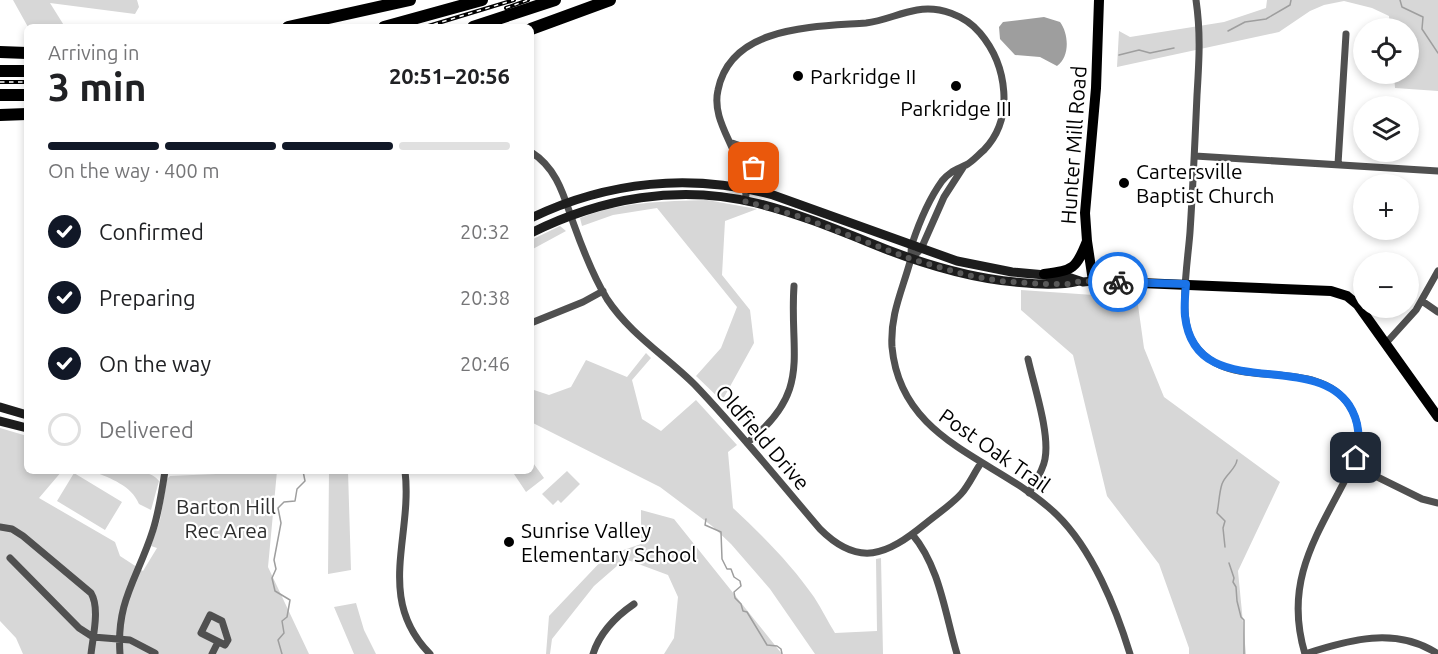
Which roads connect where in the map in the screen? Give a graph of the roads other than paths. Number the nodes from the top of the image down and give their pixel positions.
1 (410, 0) edge
2 (482, 0) edge
3 (555, 0) edge
4 (610, 0) edge
5 (1099, 0) edge
6 (1196, 0) edge
7 (302, 24) edge
8 (395, 24) edge
9 (482, 24) edge
10 (534, 29) edge
11 (1346, 34) dead end
12 (0, 52) edge
13 (24, 52) edge
14 (0, 71) edge
15 (24, 71) edge
16 (0, 95) edge
17 (24, 95) edge
18 (24, 114) edge
19 (0, 115) edge
20 (732, 143) junction
21 (534, 154) edge
22 (1195, 156) junction
23 (1338, 164) junction
24 (1438, 171) edge
25 (747, 188) junction
26 (744, 201) junction
27 (566, 203) junction
28 (570, 214) junction
29 (534, 217) edge
30 (534, 232) edge
31 (1087, 241) junction
32 (916, 247) junction
33 (911, 259) junction
34 (1438, 271) edge
35 (1044, 274) junction
36 (1081, 281) junction
37 (1093, 281) junction
38 (1186, 284) junction
39 (794, 286) dead end
40 (603, 291) junction
41 (1422, 301) junction
42 (1438, 312) edge
43 (534, 322) edge
44 (1387, 342) junction
45 (1028, 359) dead end
46 (0, 407) edge
47 (24, 414) edge
48 (1438, 417) edge
49 (0, 420) edge
50 (24, 427) edge
51 (747, 443) junction
52 (981, 463) junction
53 (1353, 465) junction
54 (164, 474) edge
55 (405, 474) edge
56 (1029, 493) junction
57 (1438, 503) edge
58 (0, 527) edge
59 (912, 534) junction
60 (10, 558) dead end
61 (634, 604) dead end
62 (93, 637) junction
63 (120, 639) junction
64 (218, 642) junction
65 (155, 653) edge
66 (90, 654) edge
67 (120, 654) edge
68 (212, 654) edge
69 (430, 654) edge
70 (593, 654) edge
71 (957, 654) edge
72 (1130, 654) edge
73 (1305, 654) edge
74 (1438, 654) edge

1 - 7 highway
2 - 8 highway
3 - 9 highway
4 - 10 highway
5 - 31 main road, Hunter Mill Road
6 - 22 street
11 - 23 street
12 - 13 highway
14 - 15 highway
16 - 17 highway
18 - 19 highway
20 - 25 street
20 - 25 street
20 - 32 street
21 - 27 street, Oldfield Drive
22 - 23 street
22 - 38 street
23 - 24 street
25 - 26 street
25 - 27 main road
25 - 32 main road
26 - 28 main road
26 - 33 main road
27 - 28 street, Oldfield Drive
27 - 29 main road
28 - 30 main road
28 - 40 street, Oldfield Drive
31 - 35 main road
31 - 37 main road, Hunter Mill Road
32 - 33 street
32 - 35 main road
33 - 36 main road
33 - 52 street, Post Oak Trail
34 - 41 street
35 - 36 main road
36 - 37 main road
37 - 38 main road
38 - 44 main road
38 - 53 street
39 - 51 street
40 - 43 street
40 - 51 street, Oldfield Drive
41 - 42 street
41 - 44 street
44 - 48 main road
45 - 56 street
46 - 47 main road
49 - 50 main road
51 - 59 street, Oldfield Drive
52 - 56 street, Post Oak Trail
52 - 59 street, Oldfield Drive
53 - 57 street
53 - 73 street
54 - 63 street
55 - 69 street
56 - 72 street, Post Oak Trail
58 - 62 street
59 - 71 street
60 - 62 street
61 - 70 street
62 - 63 street
62 - 66 street
63 - 65 street
63 - 67 street
64 - 64 street
64 - 68 street
73 - 74 street

